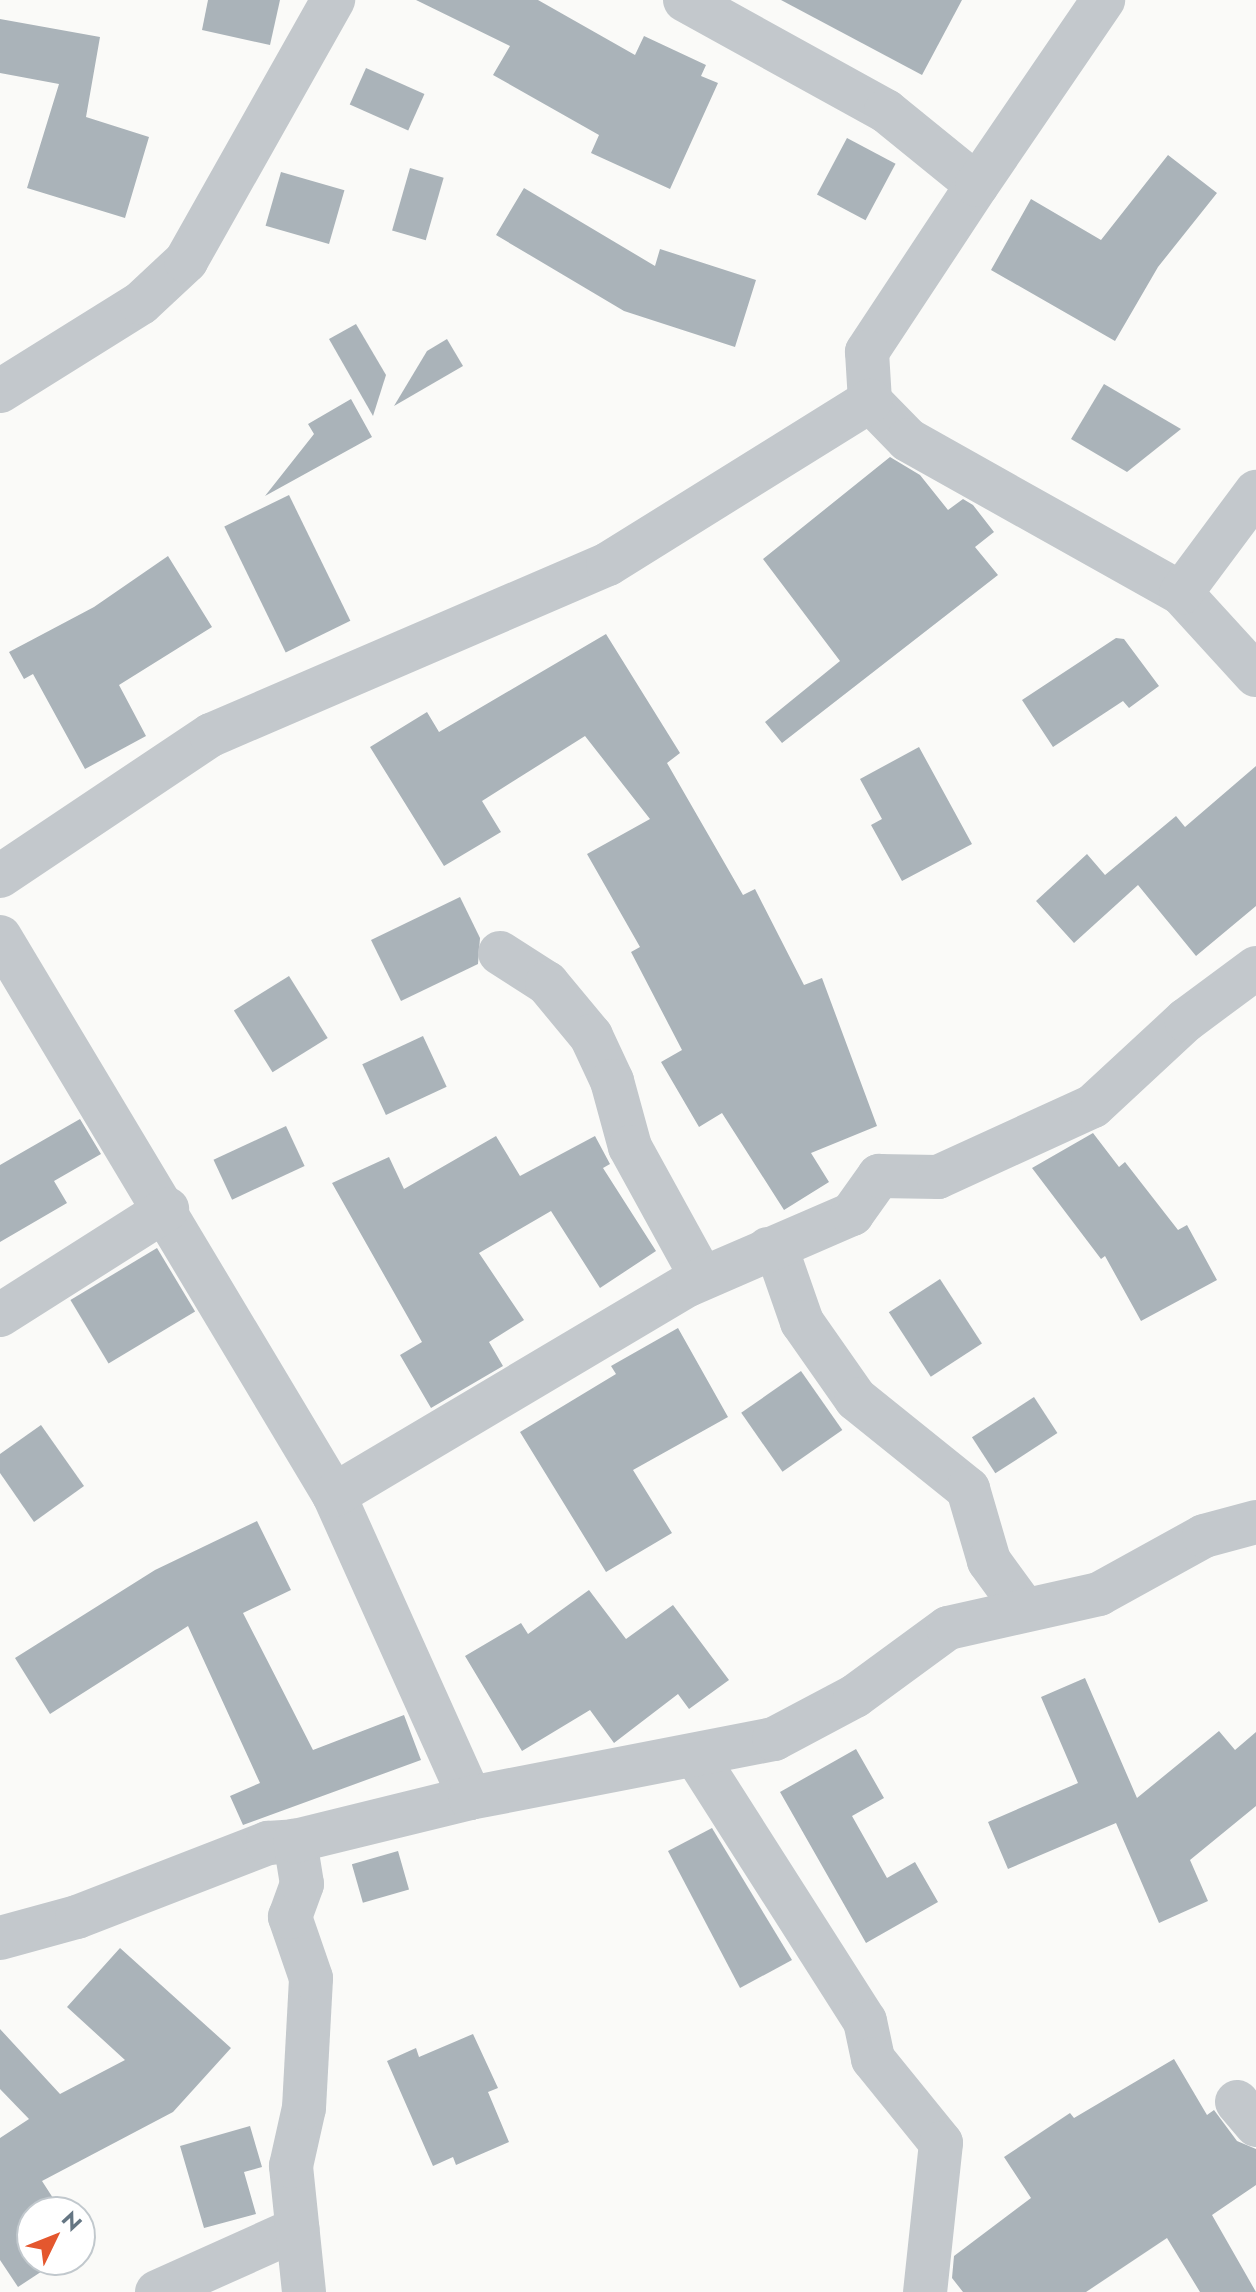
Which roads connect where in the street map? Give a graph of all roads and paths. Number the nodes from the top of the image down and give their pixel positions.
1 (333, 0) edge
2 (685, 0) edge
3 (1103, 0) edge
4 (977, 185) junction
5 (0, 391) edge
6 (870, 401) junction
7 (1256, 492) edge
8 (1181, 593) junction
9 (1256, 675) edge
10 (0, 876) edge
11 (0, 937) edge
12 (500, 953) dead end
13 (1256, 968) edge
14 (167, 1209) junction
15 (768, 1249) junction
16 (702, 1278) junction
17 (0, 1315) edge
18 (334, 1495) junction
19 (1256, 1522) edge
20 (1024, 1609) junction
21 (696, 1756) junction
22 (470, 1798) junction
23 (295, 1841) junction
24 (0, 1938) edge
25 (297, 2229) junction
26 (157, 2292) edge
27 (304, 2292) edge
28 (925, 2292) edge

1 - 5 street
2 - 4 street
3 - 4 street
4 - 6 street
6 - 8 street
6 - 10 street
7 - 8 street
8 - 9 street
11 - 14 street
12 - 16 street
13 - 15 street
14 - 17 street
14 - 18 street
15 - 16 street
15 - 20 street
16 - 18 street
18 - 22 street
19 - 20 street
20 - 21 street
21 - 22 street
21 - 28 street
22 - 23 street
23 - 24 street
23 - 25 street
25 - 26 street
25 - 27 street

